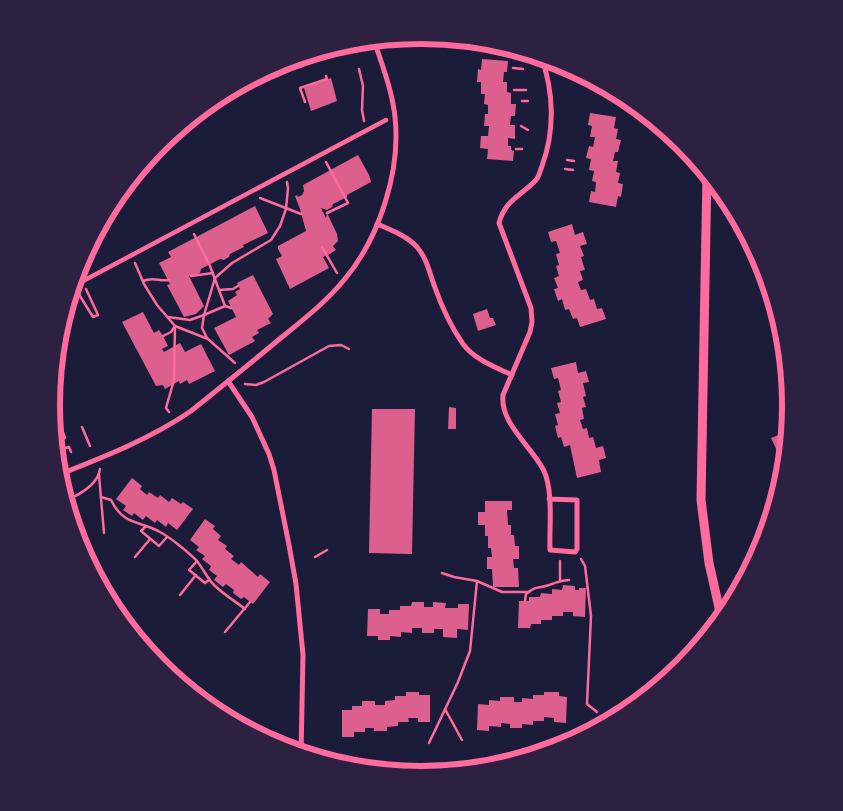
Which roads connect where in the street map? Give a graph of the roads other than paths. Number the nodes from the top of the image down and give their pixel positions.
1 (376, 47) edge
2 (544, 65) edge
3 (386, 120) dead end
4 (707, 184) edge
5 (377, 224) junction
6 (83, 281) road end
7 (512, 375) junction
8 (228, 381) junction
9 (66, 472) edge
10 (549, 499) junction
11 (719, 610) edge
12 (301, 747) edge

1 - 5 street
2 - 7 street
3 - 6 street
4 - 11 main road
5 - 7 street
5 - 8 street
7 - 10 street
8 - 9 street
8 - 12 street
10 - 10 street

